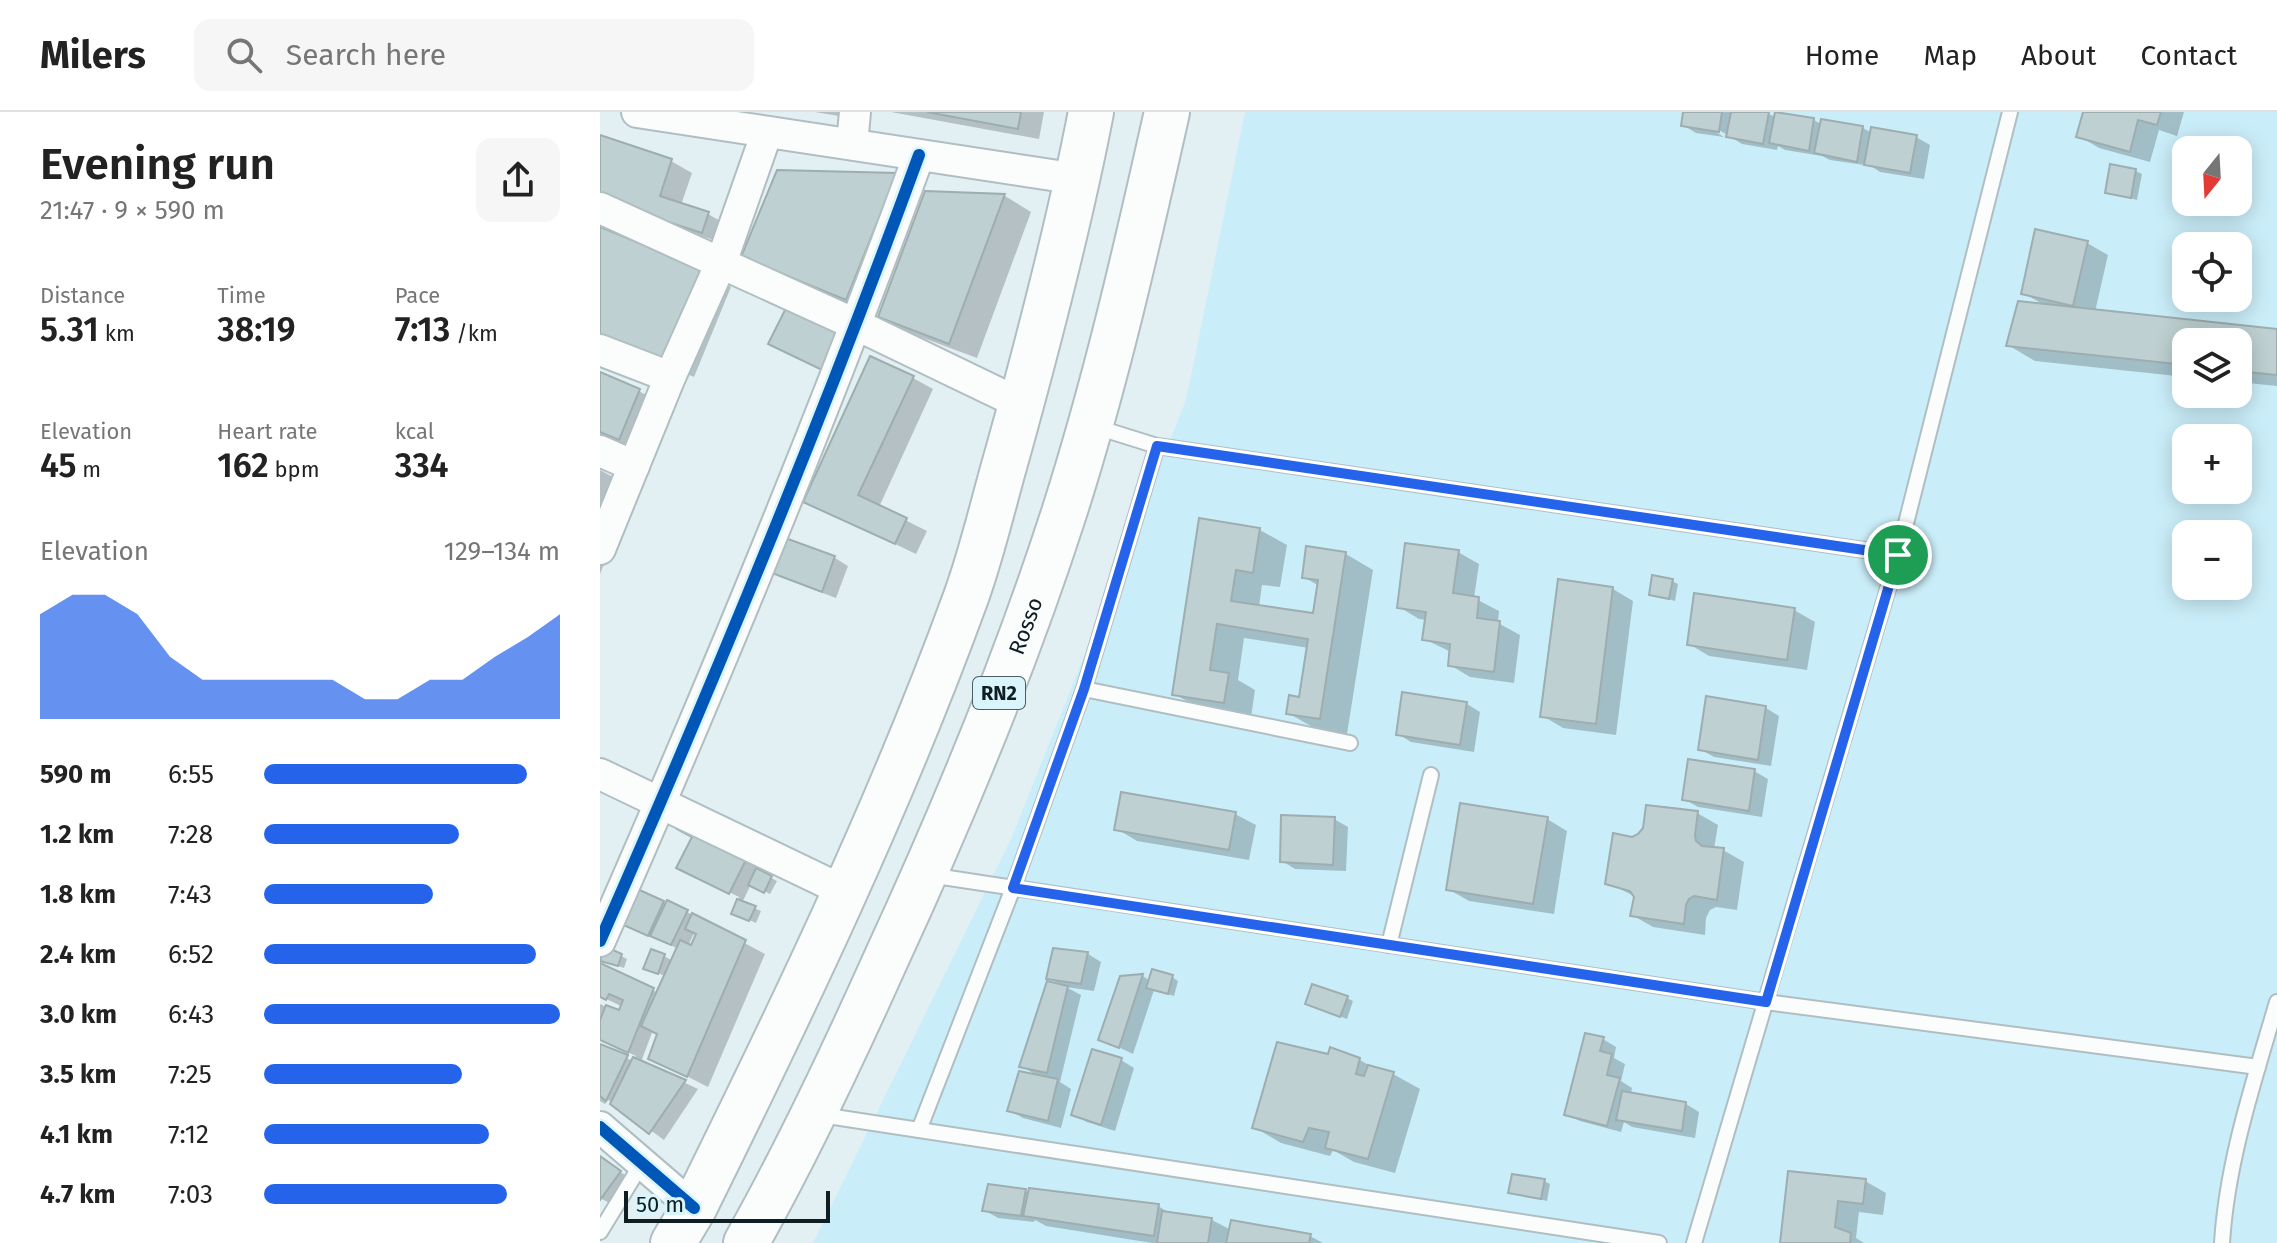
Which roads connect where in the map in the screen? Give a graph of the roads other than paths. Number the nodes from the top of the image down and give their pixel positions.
1 (637, 112) edge
2 (855, 112) edge
3 (1091, 112) edge
4 (1167, 112) edge
5 (2010, 112) edge
6 (767, 132) junction
7 (852, 144) junction
8 (919, 155) junction
9 (1078, 179) junction
10 (600, 208) edge
11 (721, 263) junction
12 (857, 325) junction
13 (600, 350) edge
14 (670, 377) junction
15 (1021, 404) junction
16 (1090, 425) junction
17 (1157, 446) junction
18 (600, 451) edge
19 (634, 466) junction
20 (600, 549) edge
21 (1898, 555) junction
22 (1084, 689) junction
23 (1350, 743) dead end
24 (600, 774) edge
25 (1431, 775) dead end
26 (660, 804) junction
27 (925, 875) junction
28 (1013, 888) junction
29 (844, 891) junction
30 (600, 941) edge
31 (1389, 945) junction
32 (1766, 1002) junction
33 (2277, 1002) edge
34 (2258, 1067) junction
35 (813, 1114) junction
36 (600, 1127) edge
37 (919, 1130) junction
38 (642, 1163) junction
39 (683, 1226) edge
40 (600, 1232) edge
41 (746, 1243) edge
42 (1659, 1243) edge
43 (1694, 1243) edge
44 (2222, 1243) edge

1 - 6 street
2 - 7 street
3 - 9 highway
4 - 16 highway, Rosso / RN2
5 - 21 lane
6 - 7 street
6 - 11 street
7 - 8 street
8 - 9 street
8 - 12 street
9 - 15 highway
10 - 11 street
11 - 12 street
11 - 14 street
12 - 15 street
12 - 26 street
13 - 14 street
14 - 19 street
15 - 29 highway
16 - 17 lane
16 - 27 highway, Rosso / RN2
17 - 21 lane
17 - 22 lane
18 - 19 street
19 - 20 street
21 - 32 lane
22 - 23 lane
22 - 28 lane
24 - 26 street
25 - 31 lane
26 - 29 street
26 - 30 street
27 - 28 lane
27 - 35 highway, Rosso / RN2
28 - 31 lane
28 - 37 lane
29 - 39 highway
31 - 32 lane
32 - 34 lane
32 - 43 lane
33 - 34 lane
34 - 44 lane
35 - 37 lane
35 - 41 highway, Rosso / RN2
36 - 38 street
37 - 42 lane
38 - 39 street
38 - 40 lane

